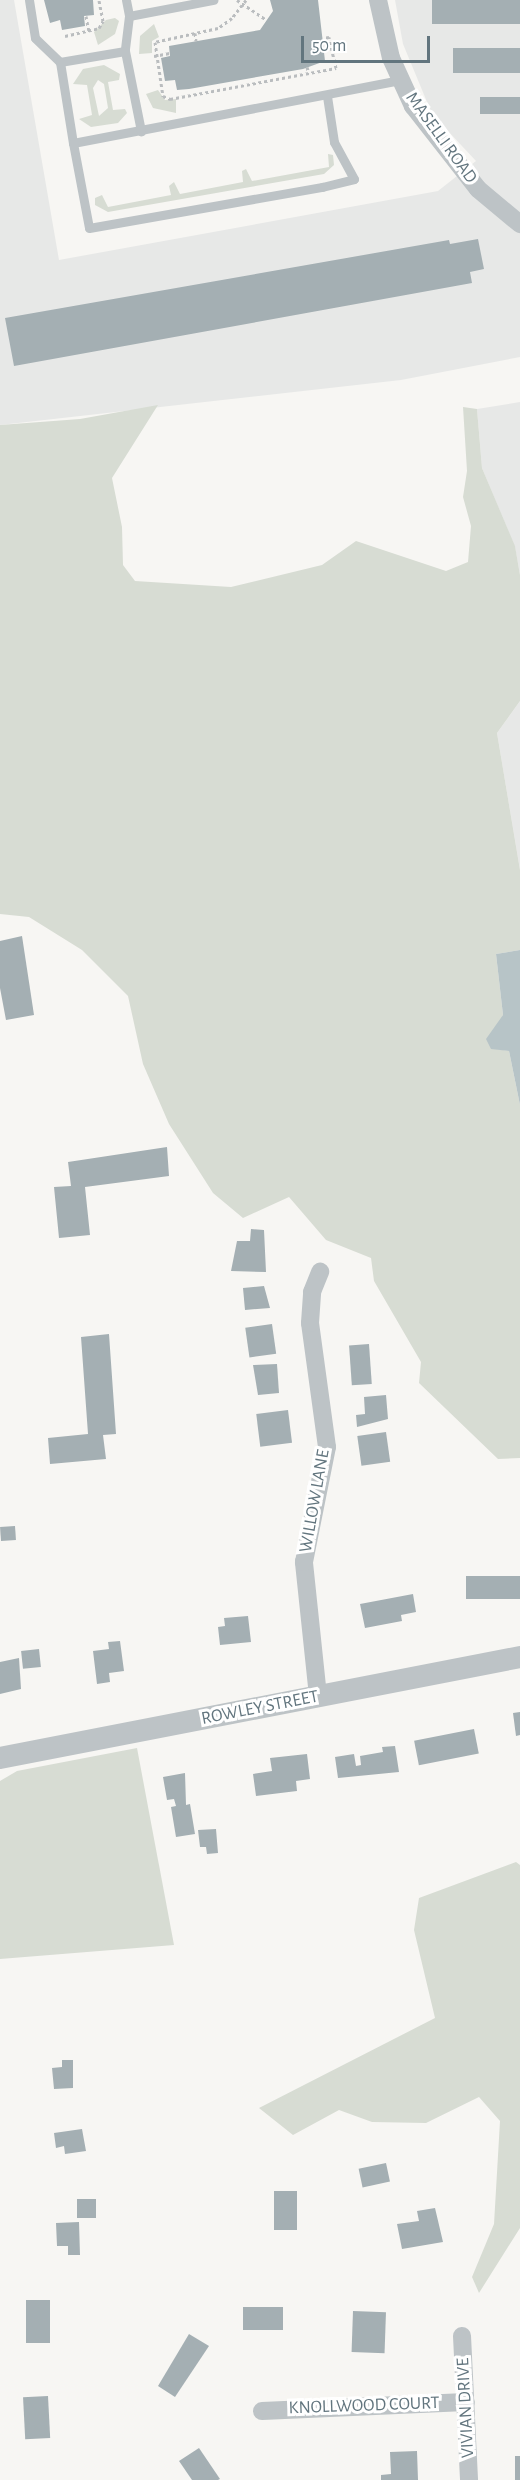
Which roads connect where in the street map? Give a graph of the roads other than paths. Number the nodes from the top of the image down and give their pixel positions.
1 (28, 0) edge
2 (126, 0) edge
3 (213, 0) edge
4 (378, 0) edge
5 (129, 16) junction
6 (125, 51) junction
7 (60, 62) junction
8 (400, 80) junction
9 (327, 96) junction
10 (141, 130) junction
11 (73, 143) junction
12 (520, 224) edge
13 (320, 1272) dead end
14 (520, 1657) edge
15 (318, 1696) junction
16 (0, 1758) edge
17 (462, 2336) dead end
18 (466, 2402) junction
19 (262, 2411) dead end
20 (469, 2480) edge

1 - 7 lane
2 - 5 lane
3 - 5 lane
4 - 8 street, MASELLI ROAD
5 - 6 lane
6 - 7 lane
6 - 10 lane
7 - 11 lane
8 - 9 lane
8 - 12 street, MASELLI ROAD
9 - 10 lane
9 - 11 lane
10 - 11 lane
13 - 15 street, WILLOW LANE
14 - 15 street, ROWLEY STREET
15 - 16 street, ROWLEY STREET
17 - 18 street, VIVIAN DRIVE
18 - 19 street, KNOLLWOOD COURT
18 - 20 street, VIVIAN DRIVE

